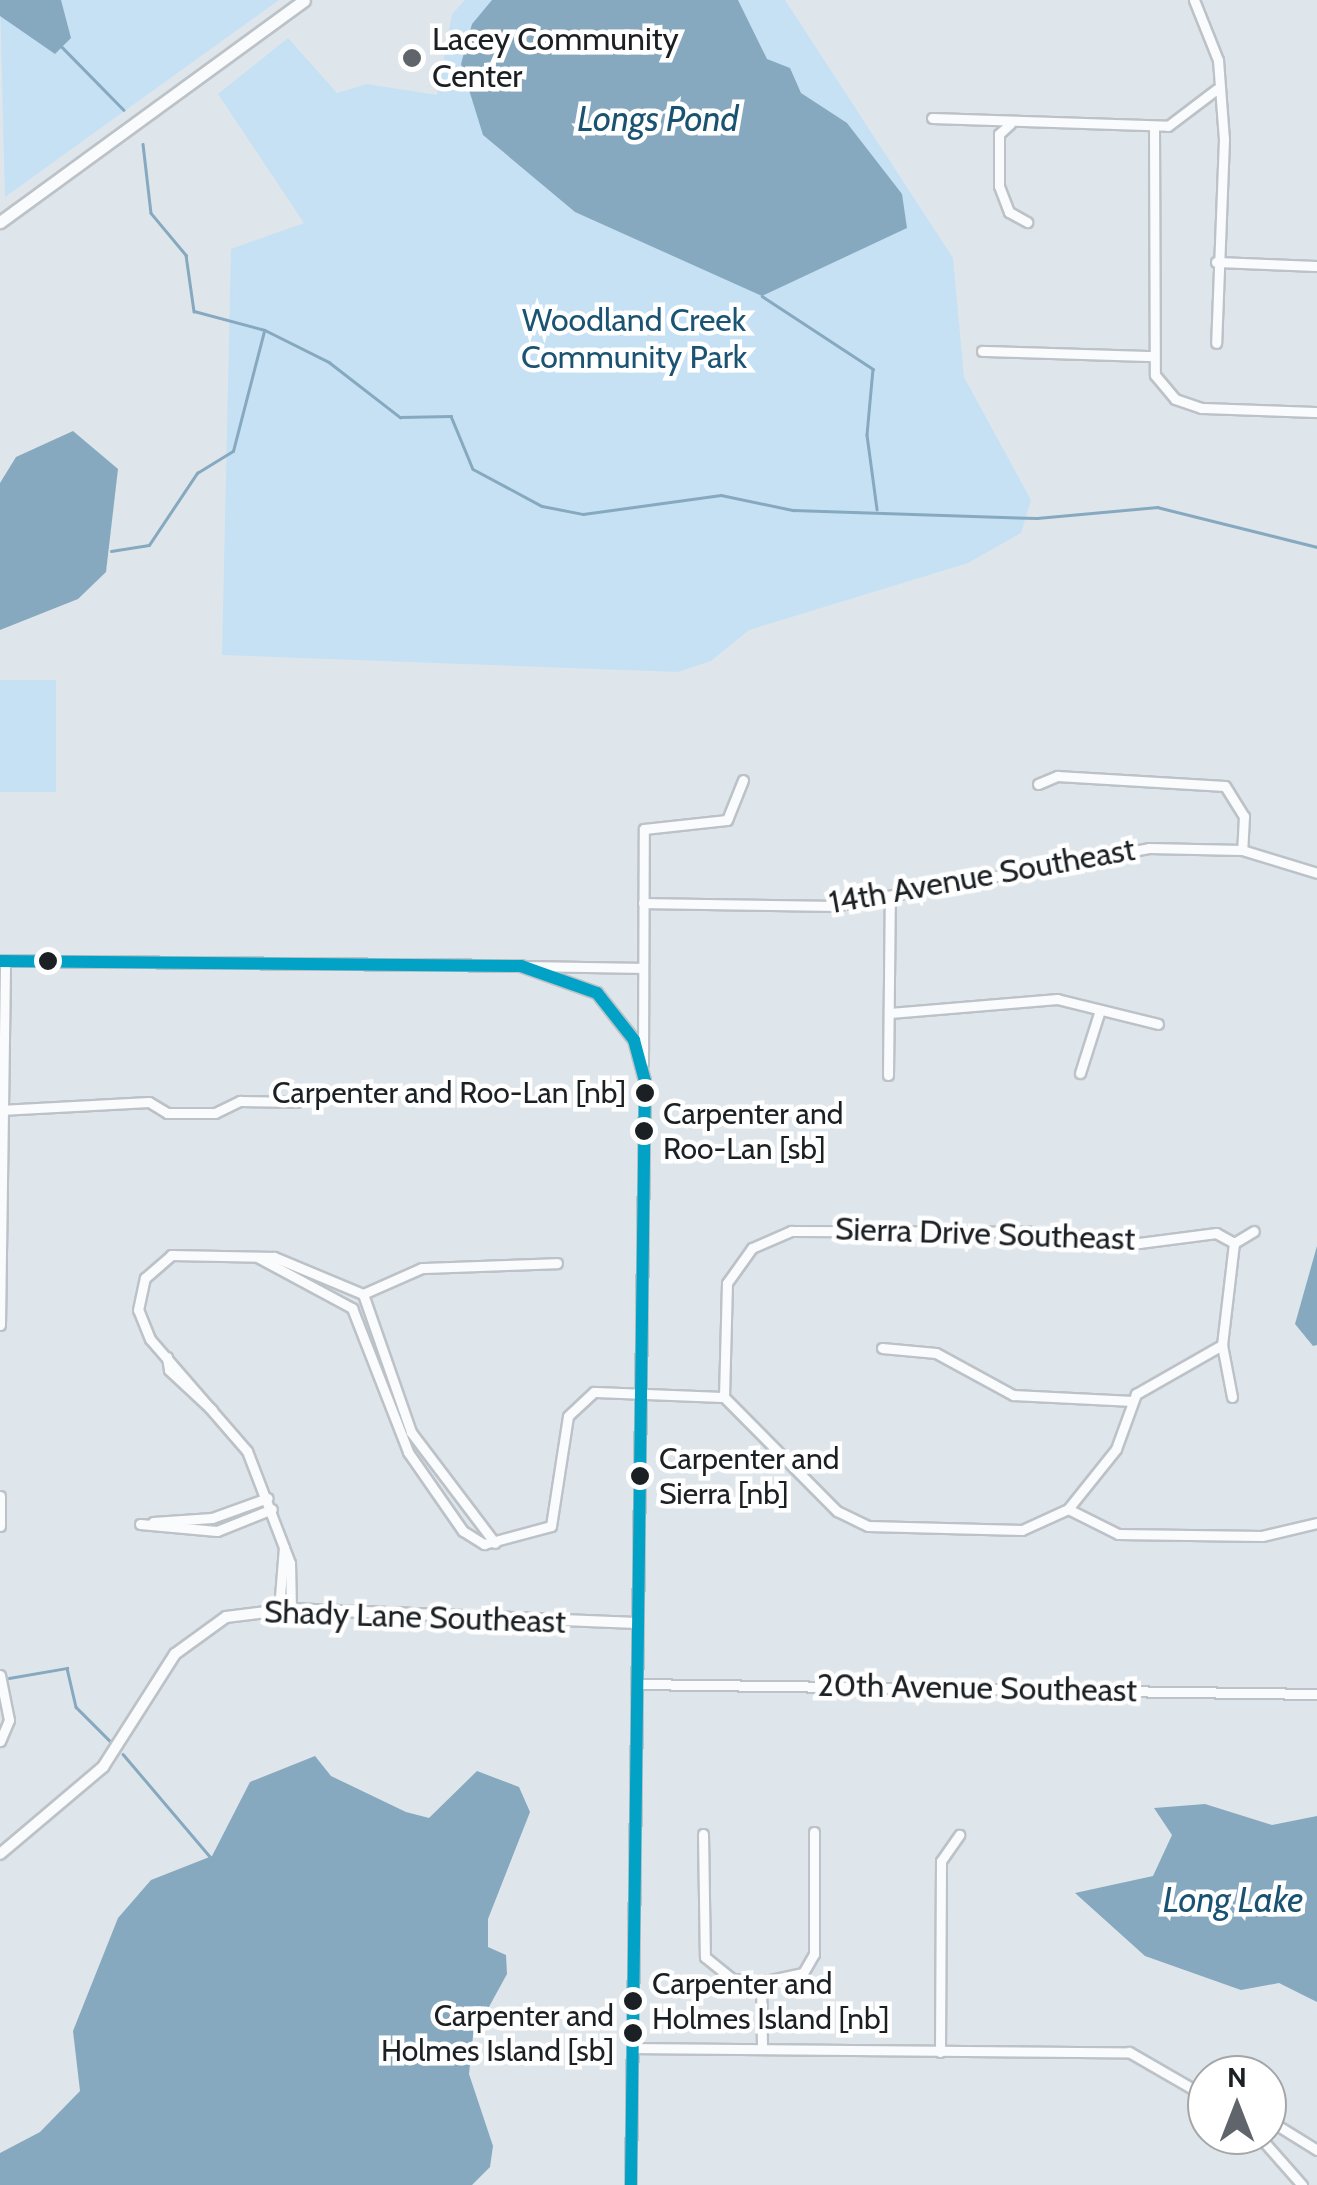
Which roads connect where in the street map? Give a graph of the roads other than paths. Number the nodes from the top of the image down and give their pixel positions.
1 (304, 0) edge
2 (1194, 0) edge
3 (1217, 88) junction
4 (932, 118) dead end
5 (1012, 123) junction
6 (1154, 126) junction
7 (0, 222) edge
8 (1027, 222) dead end
9 (1216, 262) junction
10 (1317, 266) edge
11 (1216, 343) dead end
12 (982, 351) dead end
13 (1151, 356) junction
14 (1317, 412) edge
15 (744, 780) dead end
16 (1038, 784) dead end
17 (1242, 850) junction
18 (1317, 872) edge
19 (890, 896) junction
20 (643, 902) junction
21 (2, 961) edge
22 (521, 966) junction
23 (642, 968) junction
24 (1100, 1010) junction
25 (890, 1012) junction
26 (1158, 1024) dead end
27 (643, 1066) junction
28 (1080, 1073) dead end
29 (888, 1075) dead end
30 (297, 1102) dead end
31 (1, 1110) edge
32 (1254, 1231) dead end
33 (1234, 1243) junction
34 (258, 1258) junction
35 (557, 1263) dead end
36 (0, 1278) edge
37 (363, 1294) junction
38 (0, 1325) edge
39 (1222, 1345) junction
40 (882, 1348) dead end
41 (640, 1393) junction
42 (1232, 1396) dead end
43 (724, 1397) junction
44 (1133, 1401) junction
45 (0, 1496) edge
46 (270, 1503) junction
47 (1068, 1508) junction
48 (1317, 1523) edge
49 (0, 1526) edge
50 (496, 1543) junction
51 (285, 1609) junction
52 (637, 1624) junction
53 (0, 1675) edge
54 (636, 1684) junction
55 (1317, 1694) edge
56 (0, 1742) edge
57 (814, 1832) dead end
58 (703, 1834) dead end
59 (958, 1835) dead end
60 (0, 1854) edge
61 (761, 1982) junction
62 (632, 2048) junction
63 (762, 2048) junction
64 (940, 2052) junction
65 (1187, 2085) edge
66 (1287, 2131) edge
67 (1317, 2150) edge
68 (1276, 2155) edge
69 (631, 2185) edge
70 (1302, 2185) edge

1 - 7 main road
2 - 3 street
3 - 6 street
3 - 9 street
4 - 5 street
5 - 6 street
5 - 8 street
6 - 13 street
9 - 10 street
9 - 11 street
12 - 13 street
13 - 14 street
15 - 20 street
16 - 17 street
17 - 18 street, 14th Avenue Southeast
17 - 19 street, 14th Avenue Southeast
19 - 20 street, 14th Avenue Southeast
19 - 25 street
20 - 23 street
21 - 22 street
21 - 31 street
22 - 23 street
22 - 27 street
23 - 27 street
24 - 25 street
24 - 26 street
24 - 28 street
25 - 29 street
27 - 41 street
30 - 31 street
31 - 36 street
32 - 33 street
33 - 39 street
33 - 43 street, Sierra Drive Southeast
34 - 37 street
34 - 46 street
34 - 50 street
35 - 37 street
36 - 38 street
37 - 50 street
39 - 42 street
39 - 44 street
40 - 44 street
41 - 43 street
41 - 50 street
41 - 52 street
43 - 47 street
44 - 47 street
45 - 49 street
46 - 46 street
46 - 51 street
47 - 48 street
51 - 52 street, Shady Lane Southeast
51 - 60 street, Shady Lane Southeast
52 - 54 street
53 - 56 street
54 - 55 street, 20th Avenue Southeast
54 - 62 street
57 - 61 street
58 - 61 street
59 - 64 street
61 - 63 street
62 - 63 street
62 - 69 street
63 - 64 street
64 - 65 street
66 - 67 street
68 - 70 street

